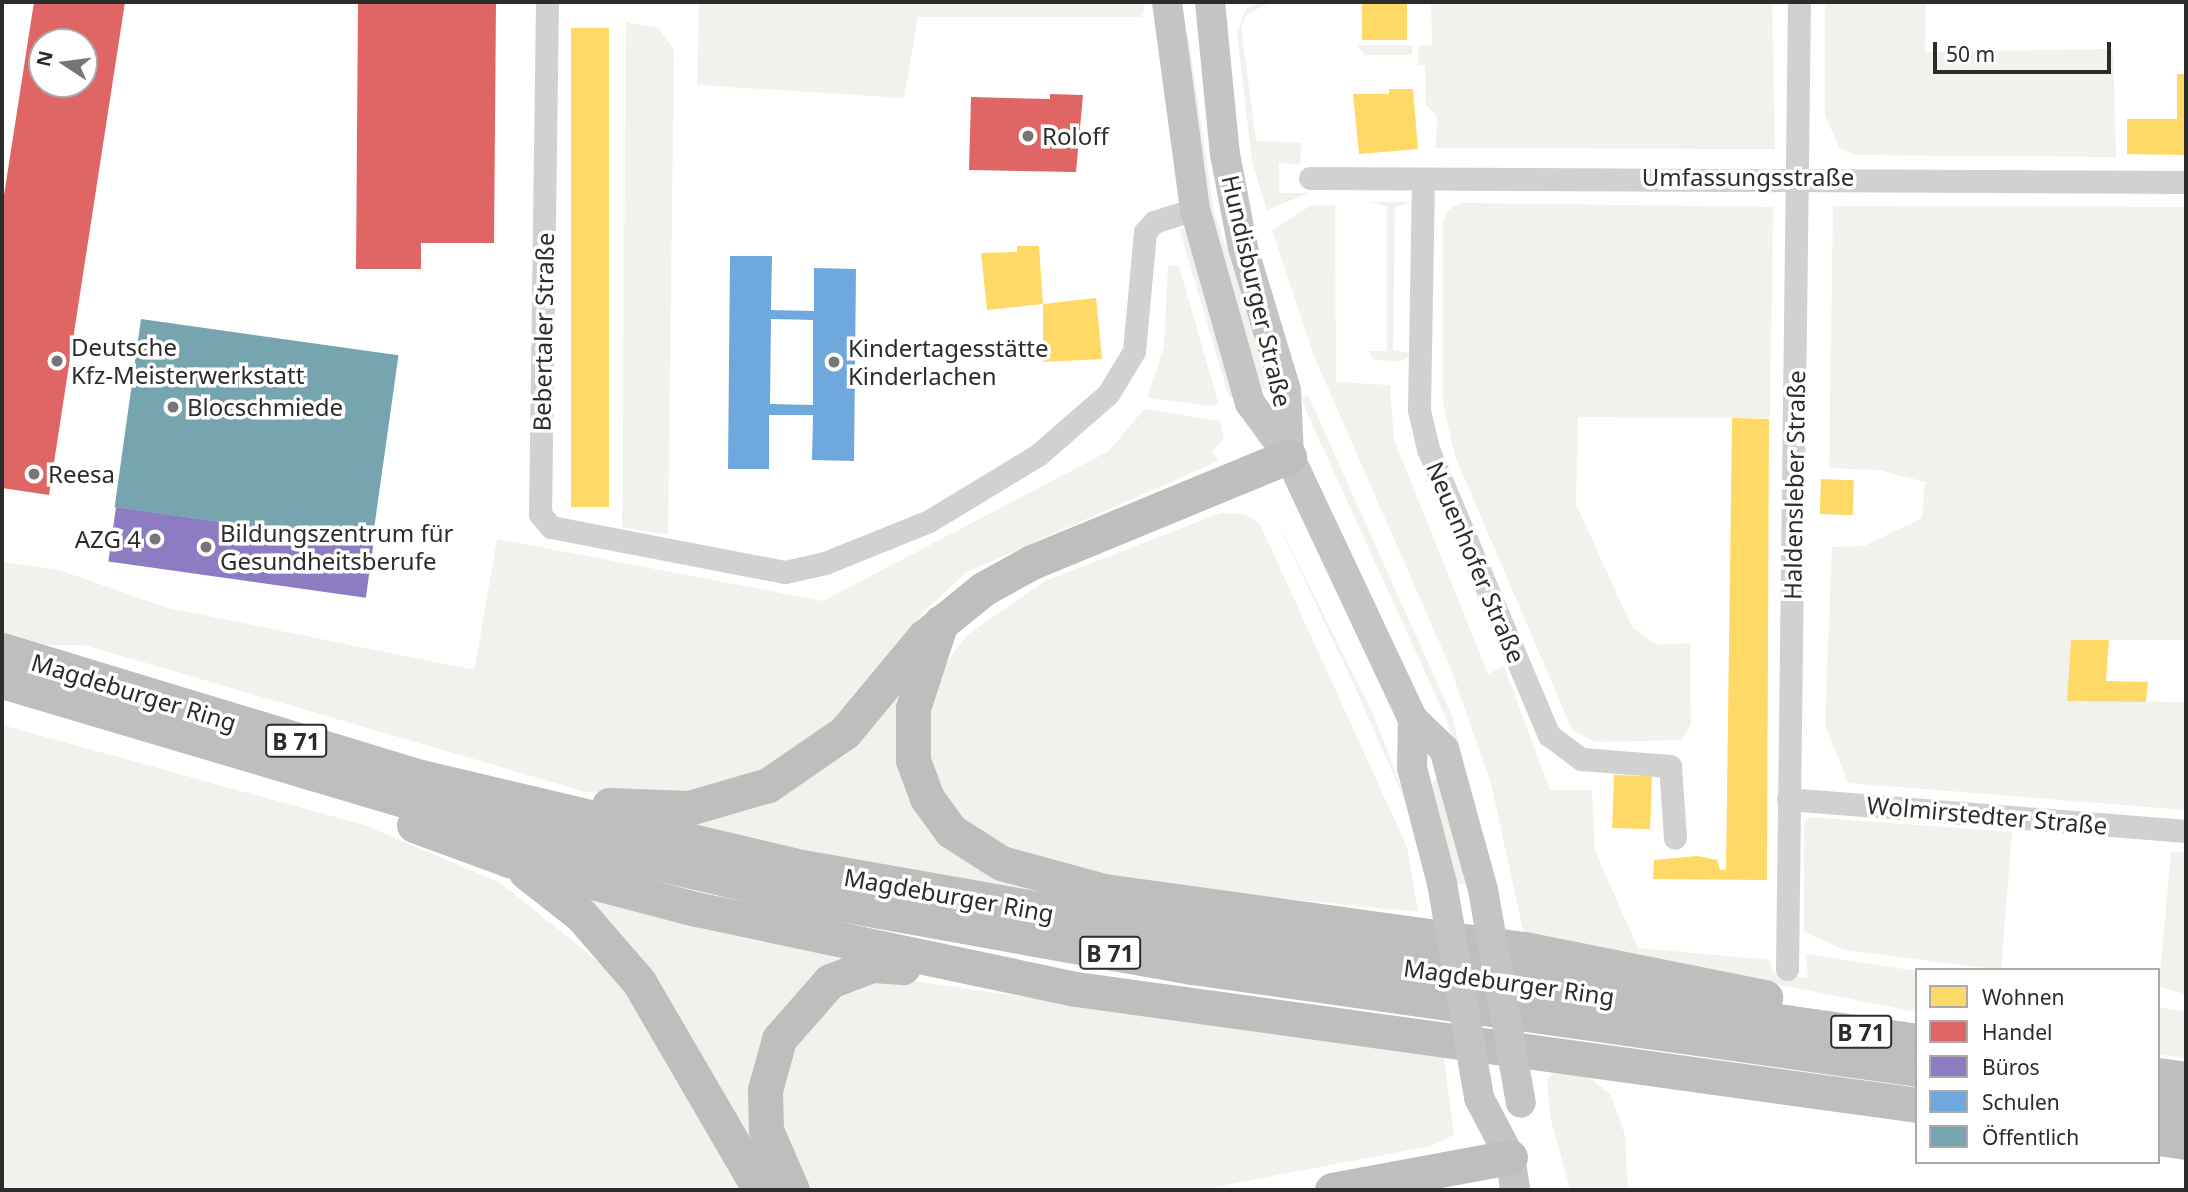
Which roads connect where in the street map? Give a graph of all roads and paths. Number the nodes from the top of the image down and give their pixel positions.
1 (547, 2) edge
2 (1167, 2) edge
3 (1210, 2) edge
4 (1799, 2) edge
5 (1800, 176) junction
6 (1310, 178) dead end
7 (1423, 180) junction
8 (2186, 182) edge
9 (1195, 209) junction
10 (1289, 456) junction
11 (677, 552) joint
12 (941, 622) junction
13 (2, 650) edge
14 (2, 681) edge
15 (1413, 719) junction
16 (314, 776) junction
17 (498, 797) junction
18 (1788, 799) junction
19 (2186, 831) edge
20 (1675, 838) dead end
21 (509, 860) junction
22 (970, 967) junction
23 (1787, 969) dead end
24 (1804, 1023) junction
25 (1915, 1041) edge
26 (1915, 1069) edge
27 (2160, 1075) edge
28 (2186, 1079) edge
29 (2160, 1103) edge
30 (1915, 1105) edge
31 (2186, 1107) edge
32 (2160, 1138) edge
33 (2186, 1142) edge
34 (1512, 1174) edge
35 (760, 1190) edge
36 (792, 1190) edge
37 (1332, 1190) edge

1 - 11 street, Bebertaler Straße
2 - 9 main road, Hundisburger Straße
3 - 10 main road, Hundisburger Straße
4 - 5 street, Haldensleber Straße
5 - 7 street, Umfassungsstraße
5 - 8 street, Umfassungsstraße
5 - 18 street, Haldensleber Straße
6 - 7 street, Umfassungsstraße
7 - 20 street, Neuenhofer Straße
9 - 10 main road, Hundisburger Straße
9 - 11 street, Hundisburger Straße
10 - 12 highway
10 - 15 main road, Hundisburger Straße
12 - 17 highway
12 - 24 highway
13 - 17 highway, Magdeburger Ring / B 71
14 - 16 highway, Magdeburger Ring / B 71
15 - 34 main road, Hundisburger Straße, bridge
15 - 34 main road, Hundisburger Straße, bridge
16 - 21 highway
16 - 26 highway, Magdeburger Ring / B 71
17 - 24 highway, Magdeburger Ring / B 71
18 - 19 street, Wolmirstedter Straße
18 - 23 street, Haldensleber Straße
21 - 22 highway
21 - 35 highway
22 - 30 highway
22 - 36 highway
24 - 25 highway, Magdeburger Ring / B 71
27 - 28 highway
29 - 31 highway
32 - 33 highway
34 - 37 highway

